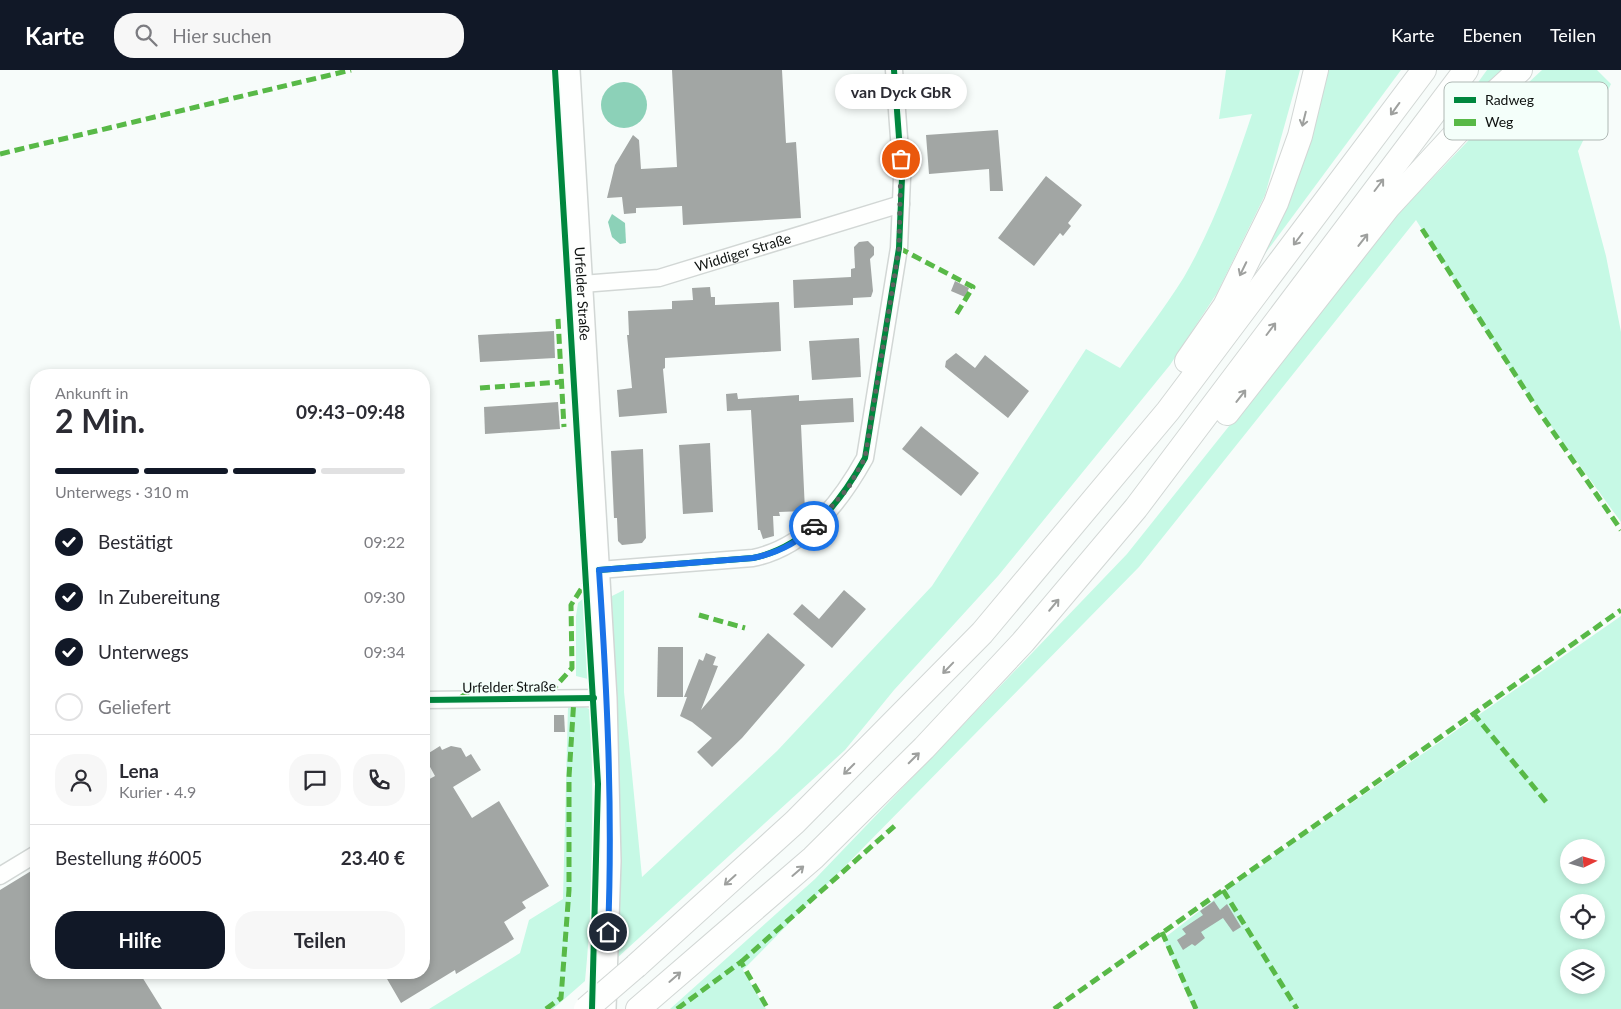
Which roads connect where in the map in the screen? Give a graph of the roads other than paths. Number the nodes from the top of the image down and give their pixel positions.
1 (569, 70) edge
2 (894, 70) edge
3 (1316, 70) edge
4 (1424, 70) edge
5 (1466, 70) edge
6 (1520, 70) edge
7 (1457, 82) edge
8 (1507, 82) edge
9 (1444, 99) edge
10 (1450, 140) edge
11 (901, 204) junction
12 (582, 284) junction
13 (1136, 508) junction
14 (599, 570) junction
15 (982, 633) junction
16 (606, 698) junction
17 (430, 700) edge
18 (30, 858) edge
19 (0, 876) edge
20 (586, 1009) edge
21 (605, 1009) edge
22 (638, 1009) edge

1 - 12 main road, Urfelder Straße
2 - 11 street
3 -> 15 highway
4 -> 15 highway
7 -> 5 highway
8 -> 6 highway
13 -> 9 highway
13 -> 10 highway
11 - 12 street, Widdiger Straße
11 - 14 street
12 - 14 main road, Urfelder Straße
22 -> 13 highway
14 - 16 main road, Urfelder Straße
15 -> 20 highway, bridge
16 - 17 street, Urfelder Straße
16 - 21 main road, Urfelder Straße
18 - 19 street

